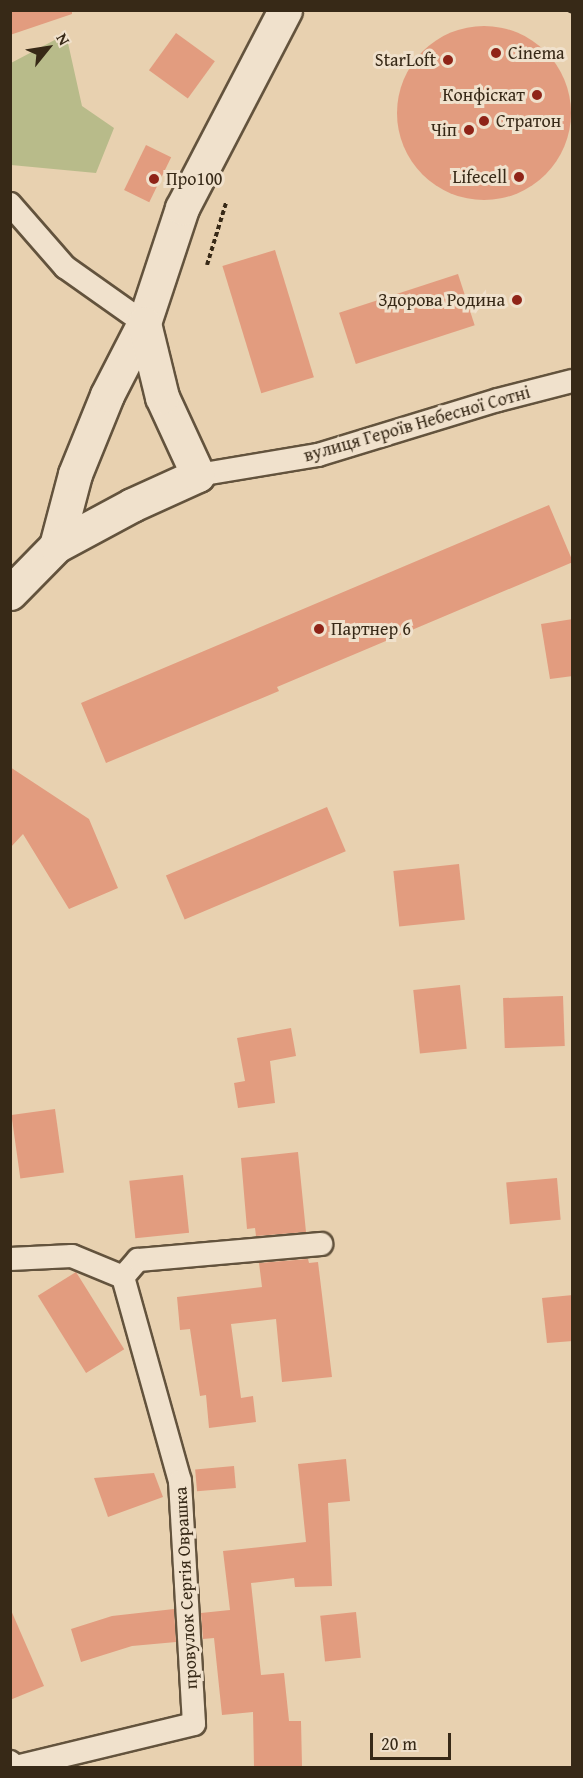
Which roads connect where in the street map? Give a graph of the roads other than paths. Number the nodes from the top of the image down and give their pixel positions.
1 (285, 10) edge
2 (10, 204) edge
3 (144, 323) junction
4 (573, 381) edge
5 (198, 475) junction
6 (56, 546) junction
7 (10, 593) edge
8 (321, 1244) dead end
9 (10, 1259) edge
10 (123, 1277) junction
11 (10, 1762) edge
12 (16, 1767) edge

1 - 3 main road
2 - 3 street
3 - 5 main road
3 - 6 main road
4 - 5 street, вулиця Героїв Небесної Сотні
5 - 6 main road, вулиця Героїв Небесної Сотні
6 - 7 main road, вулиця Героїв Небесної Сотні
8 - 10 street
9 - 10 street
10 - 12 street, провулок Сергія Оврашка
11 - 12 street

